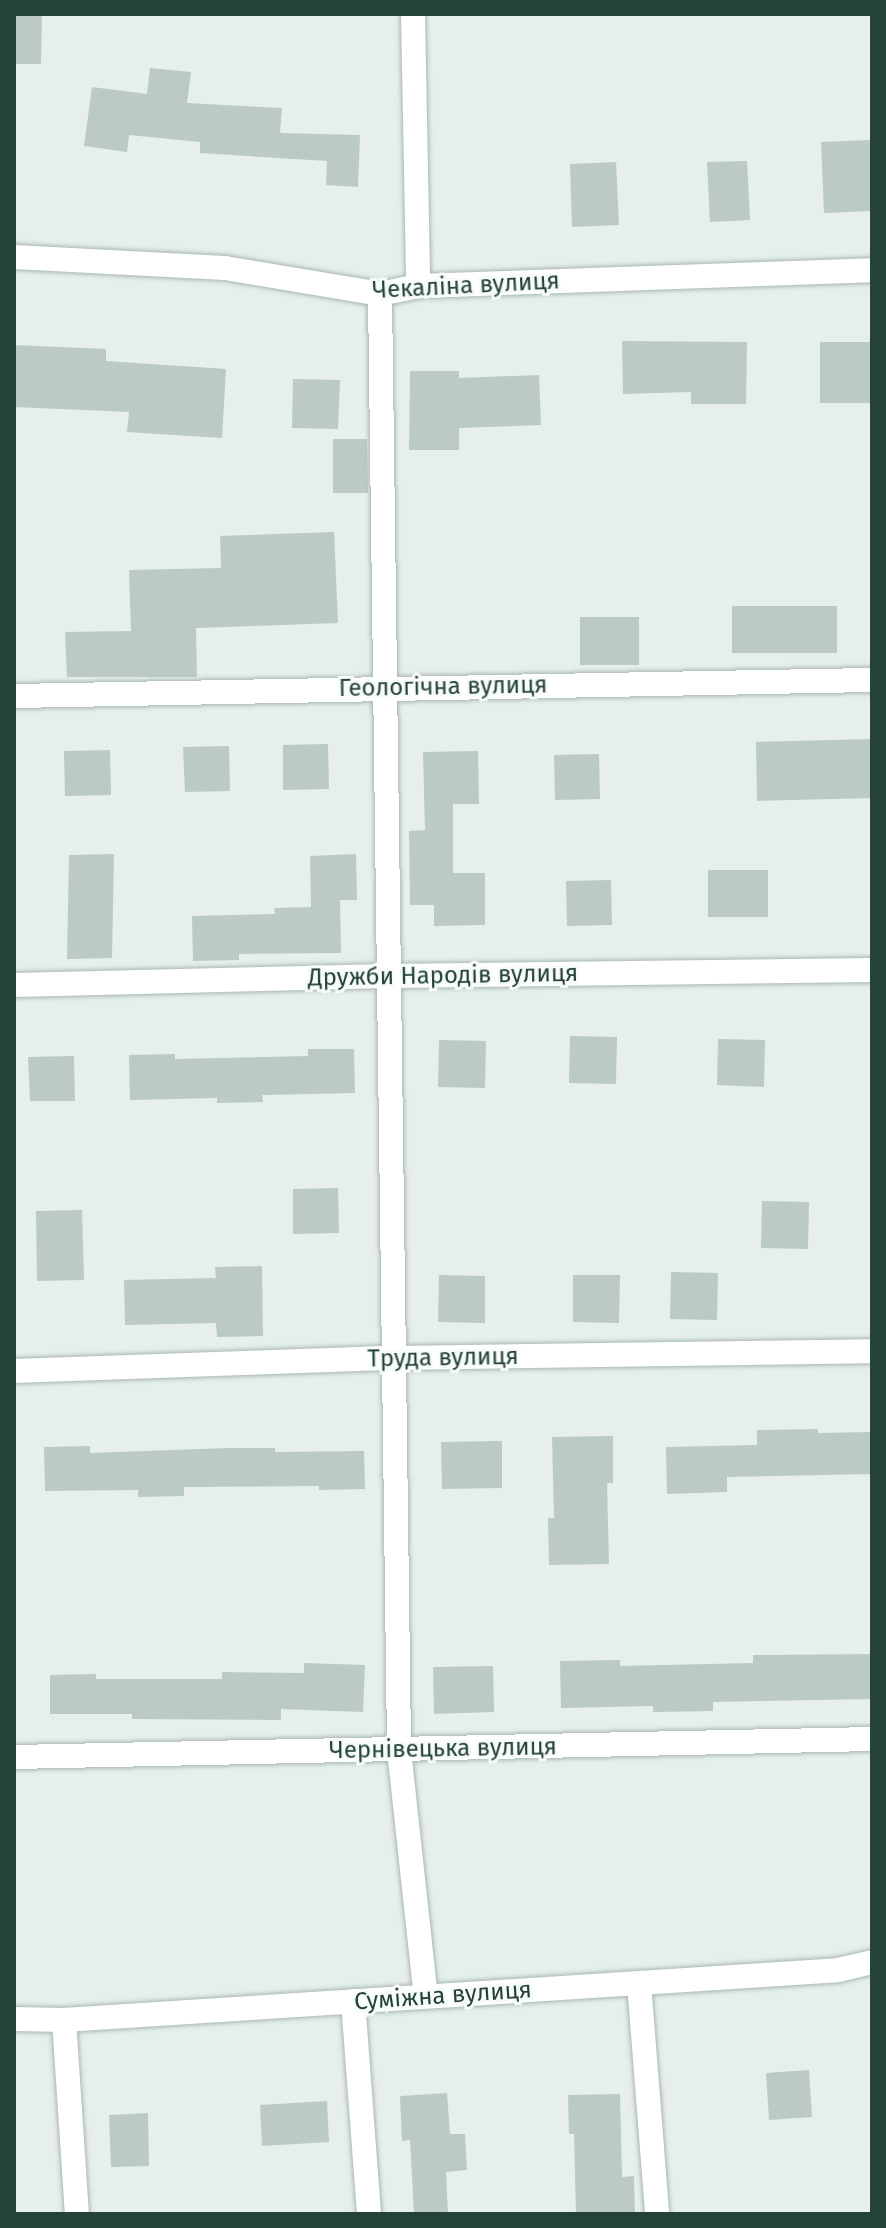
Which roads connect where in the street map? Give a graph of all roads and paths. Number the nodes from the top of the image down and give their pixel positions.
1 (413, 14) edge
2 (14, 257) edge
3 (872, 270) edge
4 (418, 286) junction
5 (380, 294) junction
6 (872, 680) edge
7 (386, 688) junction
8 (14, 696) edge
9 (872, 970) edge
10 (387, 976) junction
11 (14, 985) edge
12 (872, 1351) edge
13 (394, 1358) junction
14 (14, 1371) edge
15 (872, 1739) edge
16 (399, 1750) junction
17 (14, 1757) edge
18 (872, 1962) edge
19 (639, 1983) junction
20 (426, 1997) junction
21 (353, 2001) junction
22 (14, 2019) edge
23 (64, 2020) junction
24 (77, 2214) edge
25 (369, 2214) edge
26 (657, 2214) edge

1 - 4 street
2 - 5 street, Чекаліна вулиця
3 - 4 street, Чекаліна вулиця
4 - 5 street, Чекаліна вулиця
5 - 7 street
6 - 7 street, Геологічна вулиця
7 - 8 street, Геологічна вулиця
7 - 10 street
9 - 10 street, Дружби Народів вулиця
10 - 11 street, Дружби Народів вулиця
10 - 13 street
12 - 13 street, Труда вулиця
13 - 14 street, Труда вулиця
13 - 16 street
15 - 16 street, Чернівецька вулиця
16 - 17 street, Чернівецька вулиця
16 - 20 street
18 - 19 street, Суміжна вулиця
19 - 20 street, Суміжна вулиця
19 - 26 street
20 - 21 street, Суміжна вулиця
21 - 23 street, Суміжна вулиця
21 - 25 street
22 - 23 street, Суміжна вулиця
23 - 24 street

